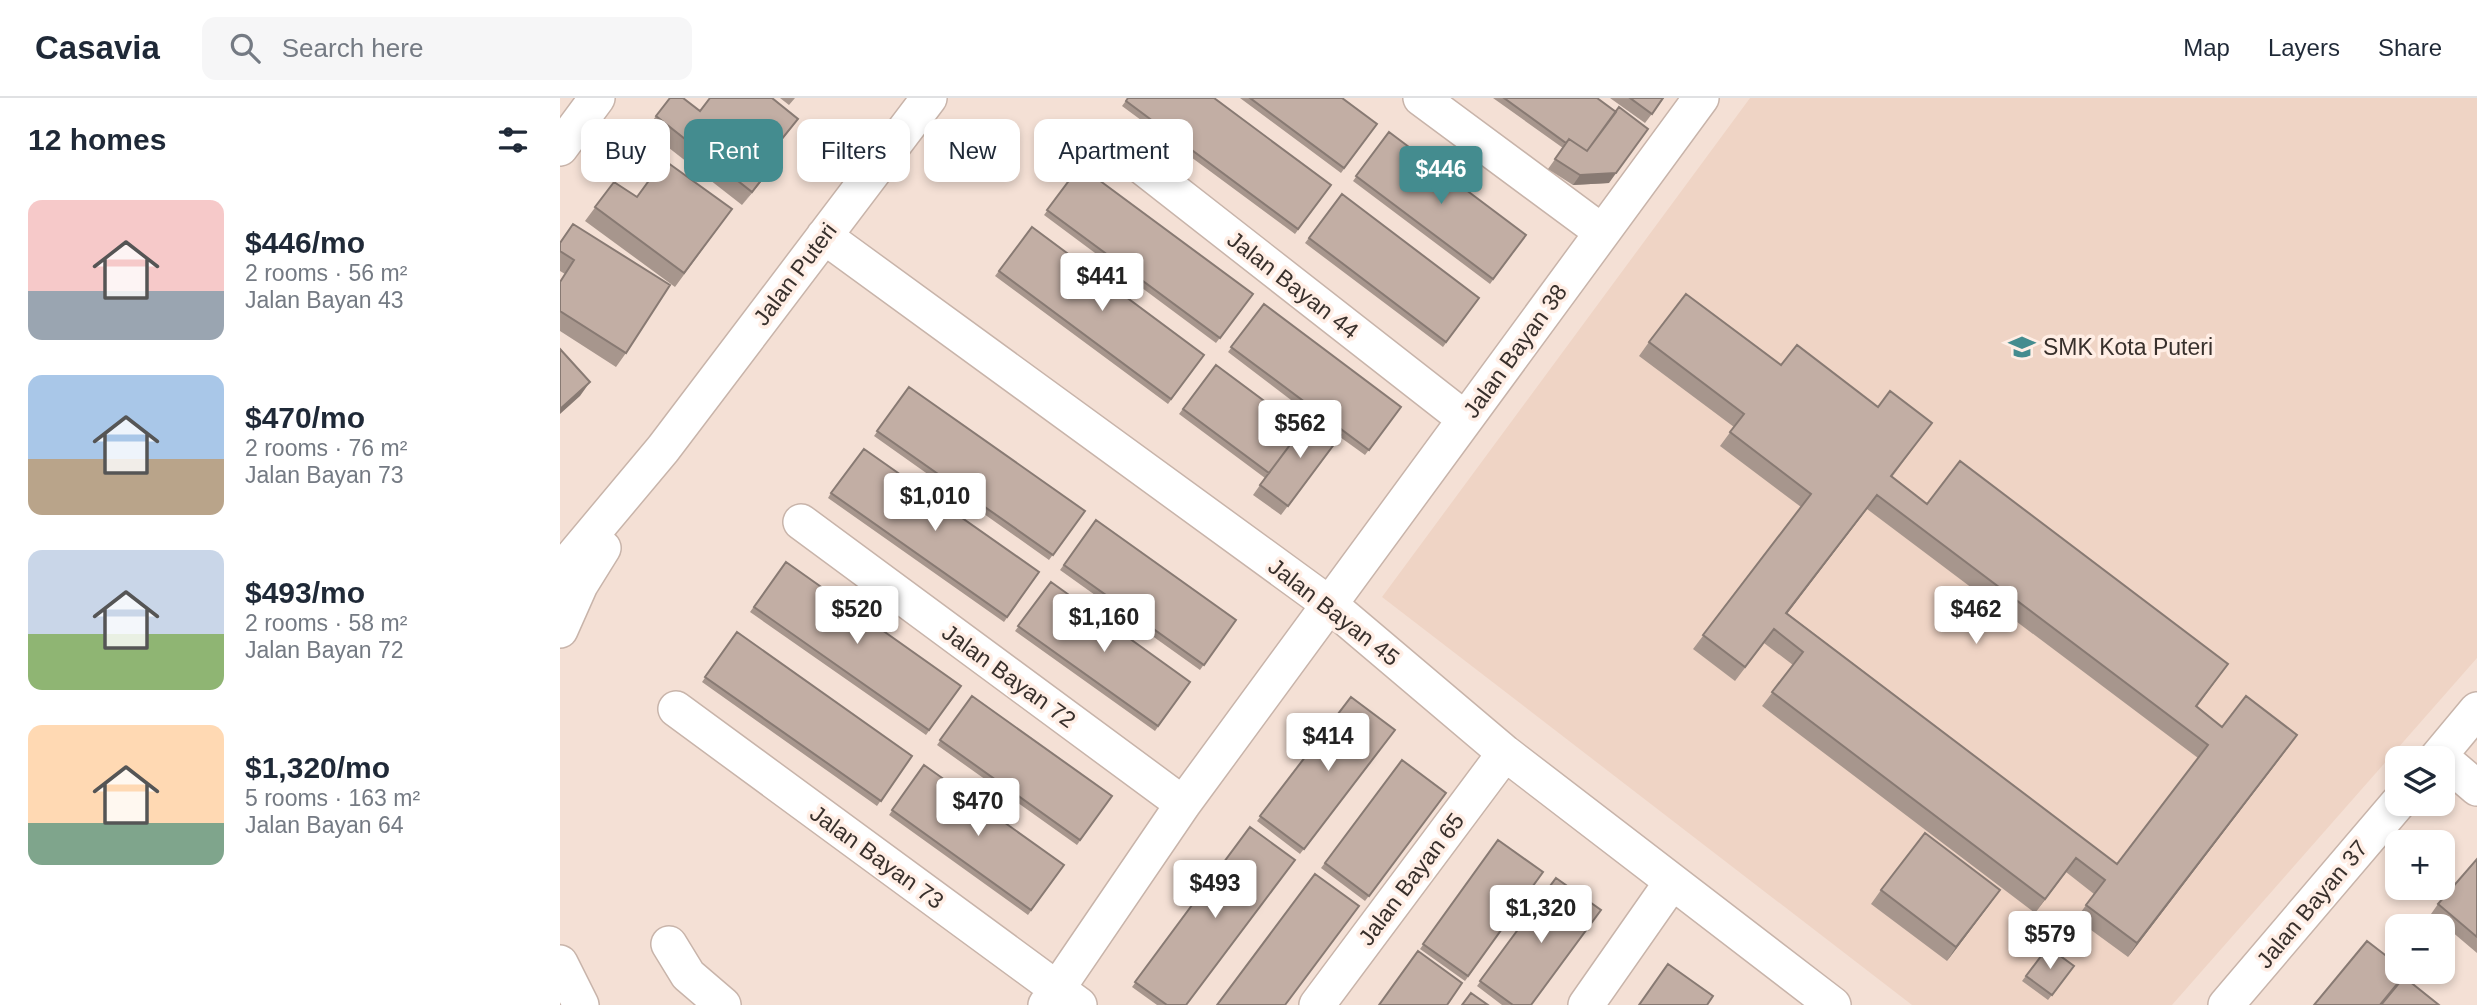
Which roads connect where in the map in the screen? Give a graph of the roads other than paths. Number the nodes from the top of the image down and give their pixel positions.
1 (597, 98) edge
2 (929, 98) edge
3 (1421, 98) edge
4 (1700, 98) edge
5 (560, 148) edge
6 (1162, 182) edge
7 (1602, 232) junction
8 (824, 236) junction
9 (1465, 419) junction
10 (663, 449) junction
11 (801, 522) dead end
12 (560, 572) edge
13 (1329, 604) junction
14 (560, 630) edge
15 (676, 709) dead end
16 (2477, 710) edge
17 (2449, 746) edge
18 (1505, 753) junction
19 (2455, 770) edge
20 (2477, 788) edge
21 (1183, 804) junction
22 (2387, 816) edge
23 (1672, 882) junction
24 (669, 944) dead end
25 (560, 963) edge
26 (1060, 1000) edge
27 (581, 1005) edge
28 (723, 1005) edge
29 (1317, 1005) edge
30 (1586, 1005) edge
31 (1833, 1005) edge
32 (2226, 1005) edge

1 - 5 street
2 - 8 street, Jalan Puteri
3 - 7 street
4 - 7 street, Jalan Bayan 38
6 - 9 street, Jalan Bayan 44
7 - 9 street, Jalan Bayan 38
8 - 10 street, Jalan Puteri
8 - 13 street, Jalan Bayan 45
9 - 13 street, Jalan Bayan 38
10 - 12 street, Jalan Puteri
10 - 14 street, Jalan Puteri
11 - 21 street, Jalan Bayan 72
13 - 18 street, Jalan Bayan 45
13 - 21 street, Jalan Bayan 38
15 - 26 street, Jalan Bayan 73
16 - 17 street
18 - 23 street, Jalan Bayan 45
18 - 29 street, Jalan Bayan 65
19 - 20 street
21 - 26 street, Jalan Bayan 38
22 - 32 street, Jalan Bayan 37
23 - 30 street
23 - 31 street, Jalan Bayan 45
24 - 28 street
25 - 27 street

